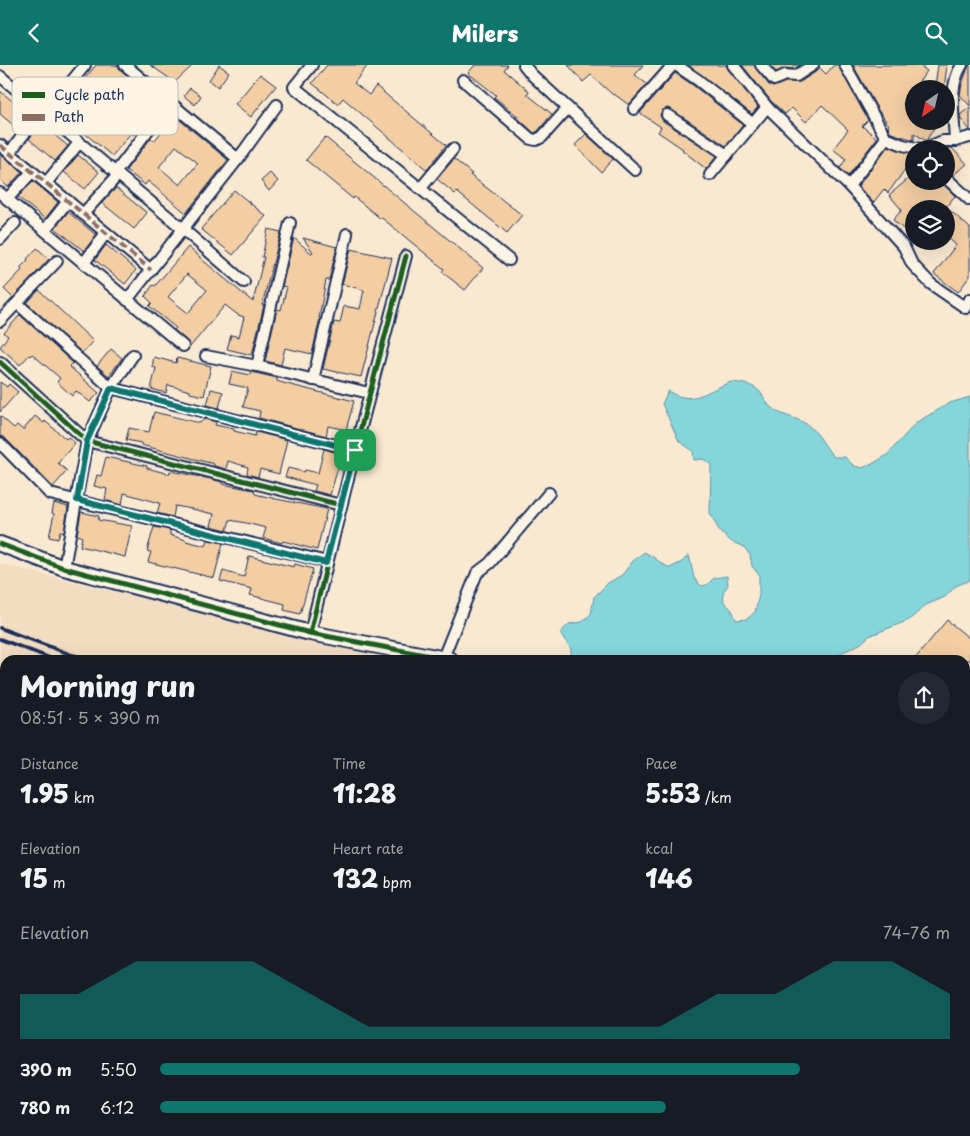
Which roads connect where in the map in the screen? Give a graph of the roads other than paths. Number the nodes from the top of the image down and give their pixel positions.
1 (85, 65) edge
2 (125, 65) edge
3 (312, 65) edge
4 (524, 65) edge
5 (674, 65) edge
6 (733, 65) edge
7 (761, 65) edge
8 (812, 65) edge
9 (845, 65) edge
10 (962, 65) edge
11 (75, 77) edge
12 (140, 77) edge
13 (1, 79) edge
14 (463, 80) dead end
15 (12, 88) edge
16 (277, 105) dead end
17 (767, 107) junction
18 (568, 108) junction
19 (178, 109) edge
20 (634, 109) dead end
21 (667, 115) dead end
22 (753, 124) junction
23 (25, 135) edge
24 (70, 135) edge
25 (145, 135) edge
26 (970, 137) edge
27 (886, 138) junction
28 (955, 140) edge
29 (955, 141) edge
30 (80, 143) junction
31 (0, 145) edge
32 (905, 145) edge
33 (453, 149) dead end
34 (10, 152) junction
35 (727, 155) junction
36 (238, 159) junction
37 (635, 170) dead end
38 (32, 171) junction
39 (116, 174) junction
40 (710, 175) dead end
41 (46, 183) junction
42 (955, 186) edge
43 (849, 187) junction
44 (420, 188) junction
45 (4, 196) edge
46 (970, 200) edge
47 (68, 201) junction
48 (83, 214) junction
49 (16, 223) dead end
50 (290, 223) dead end
51 (183, 229) junction
52 (45, 230) junction
53 (106, 233) junction
54 (347, 234) dead end
55 (0, 239) edge
56 (406, 256) dead end
57 (510, 260) dead end
58 (57, 261) dead end
59 (84, 263) junction
60 (151, 270) junction
61 (244, 282) dead end
62 (127, 300) junction
63 (18, 304) junction
64 (969, 306) edge
65 (0, 321) edge
66 (183, 346) dead end
67 (133, 355) dead end
68 (206, 355) dead end
69 (0, 362) edge
70 (257, 366) junction
71 (313, 380) junction
72 (111, 388) junction
73 (370, 393) junction
74 (87, 441) junction
75 (0, 443) edge
76 (355, 450) junction
77 (548, 493) dead end
78 (77, 500) junction
79 (341, 505) junction
80 (0, 544) edge
81 (326, 563) junction
82 (64, 568) junction
83 (310, 633) junction
84 (426, 655) edge
85 (448, 655) edge

1 - 11 street
2 - 12 street
3 - 44 street
4 - 18 street
5 - 20 street
5 - 22 street
6 - 17 street
7 - 8 street
9 - 27 street
10 - 28 street
13 - 15 street
14 - 18 street
16 - 36 street
17 - 22 street
17 - 43 street
18 - 37 street
19 - 36 street
21 - 35 street
22 - 35 street
23 - 34 street
24 - 30 street
25 - 39 street
26 - 29 street
27 - 32 street
27 - 43 street
30 - 39 street
30 - 41 street
31 - 34 street
33 - 44 street
34 - 38 street
35 - 40 street
36 - 51 street
38 - 41 street
38 - 45 street
39 - 48 street
39 - 51 street
41 - 47 street
42 - 46 street
43 - 64 street
44 - 57 street
45 - 52 street
47 - 48 street
47 - 52 street
48 - 53 street
49 - 55 street
50 - 70 street
51 - 60 street
51 - 61 street
52 - 59 street
53 - 59 street
53 - 60 street
54 - 71 street
56 - 73 street
58 - 63 street
59 - 62 street
60 - 62 street
62 - 66 street
63 - 65 street
63 - 72 street
67 - 72 street
68 - 70 street
69 - 74 street
70 - 71 street
71 - 73 street
72 - 74 street
72 - 76 street
73 - 76 street
74 - 78 street
74 - 79 street
75 - 78 street
76 - 79 street
77 - 85 street
78 - 81 street
78 - 82 street
79 - 81 street
80 - 82 street
81 - 83 street
82 - 83 street
83 - 84 street

